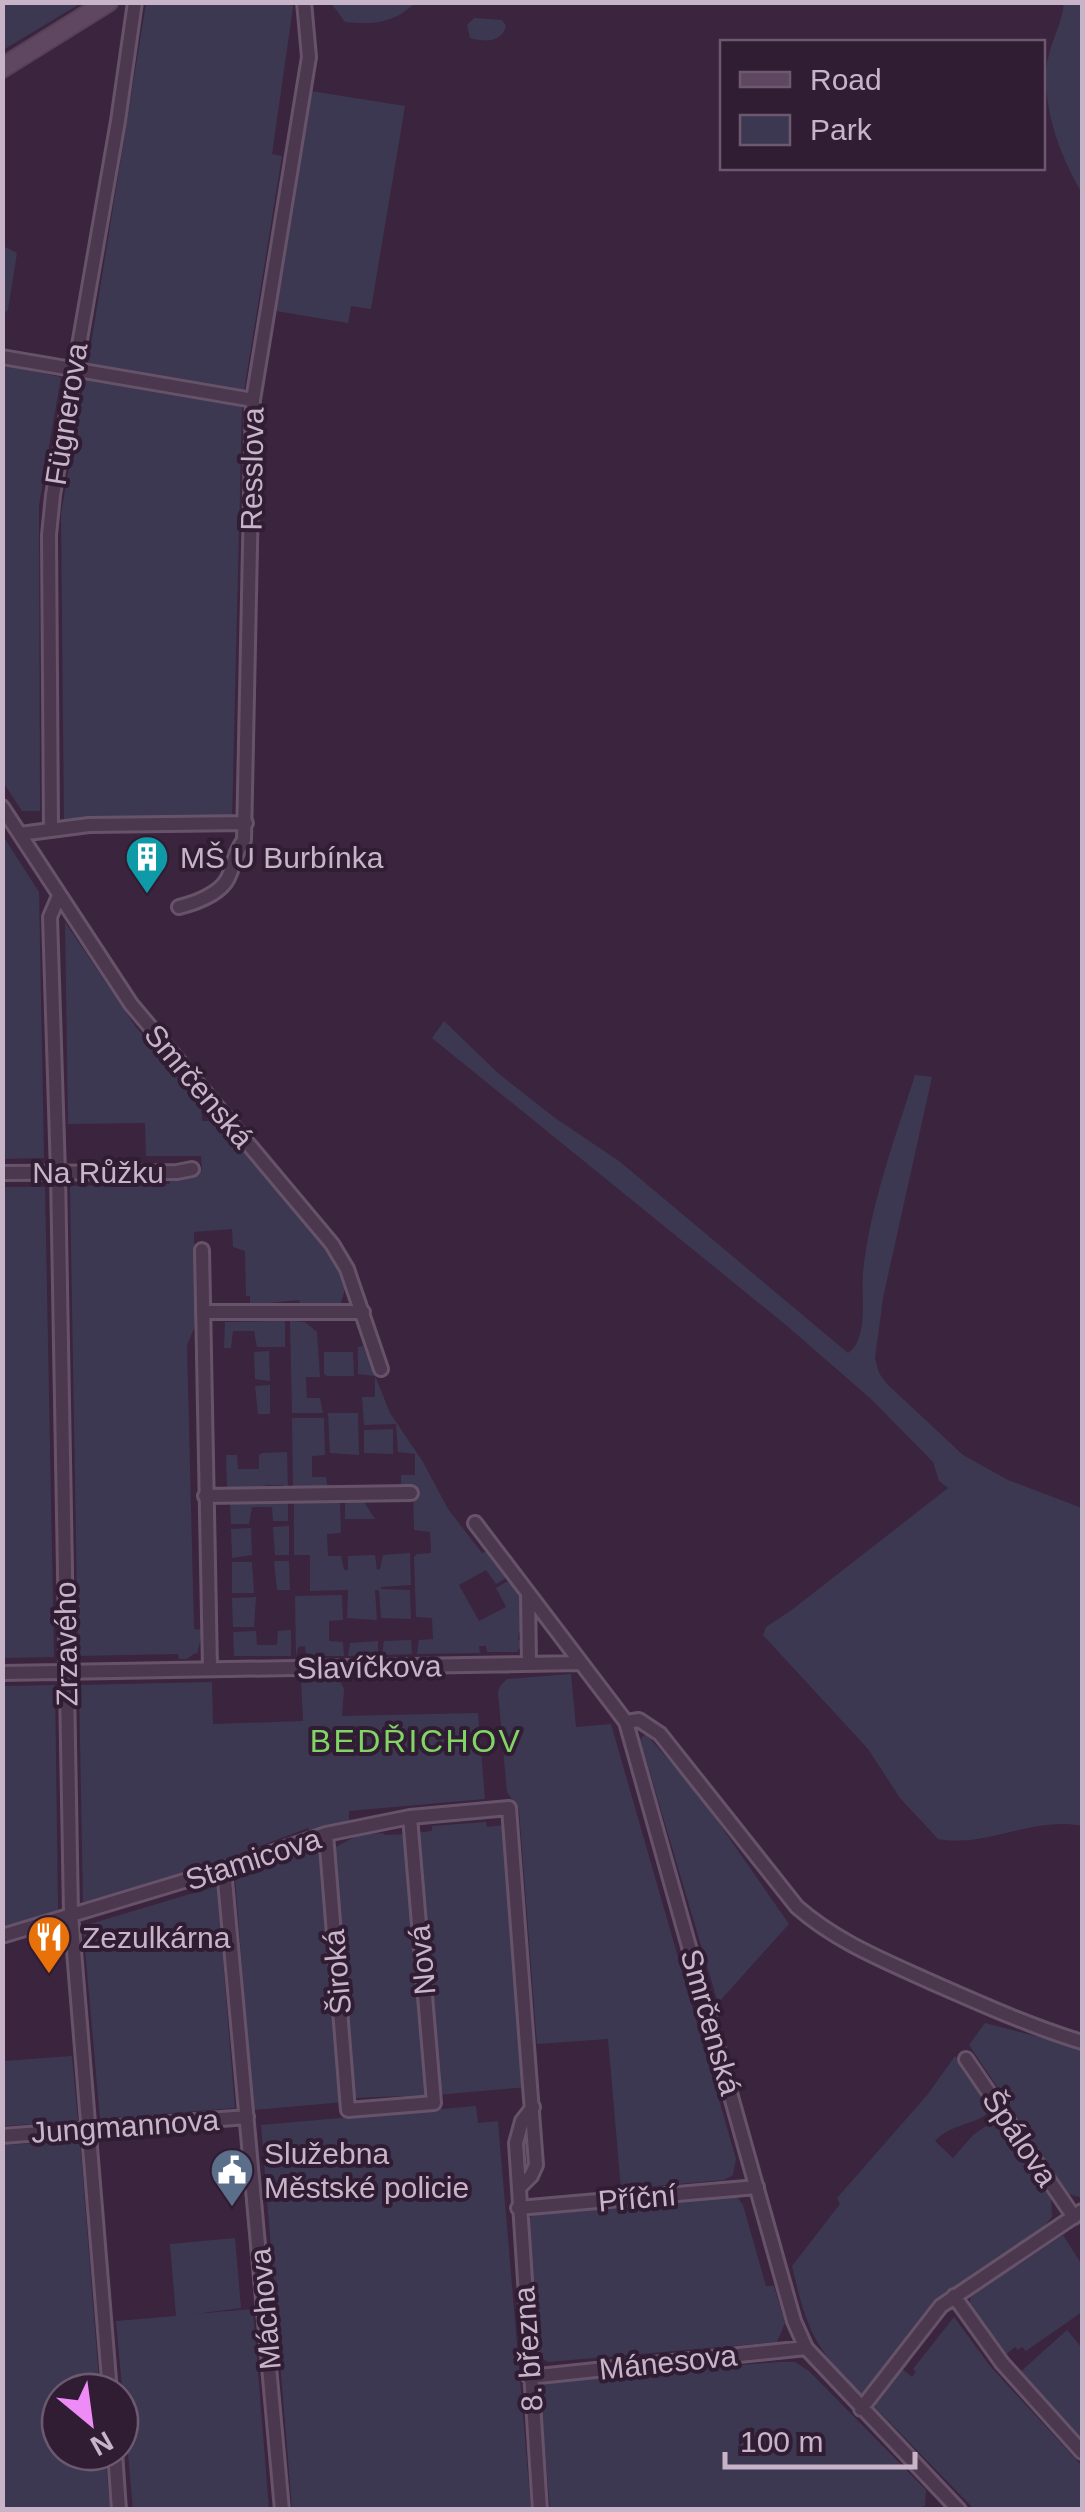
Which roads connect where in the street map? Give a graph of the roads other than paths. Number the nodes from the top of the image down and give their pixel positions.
1 (108, 2) edge
2 (135, 2) edge
3 (304, 2) edge
4 (2, 68) edge
5 (2, 357) edge
6 (74, 369) junction
7 (253, 400) junction
8 (2, 808) edge
9 (246, 823) junction
10 (51, 830) junction
11 (20, 834) junction
12 (58, 896) junction
13 (179, 907) dead end
14 (192, 1168) dead end
15 (58, 1172) junction
16 (2, 1173) edge
17 (202, 1250) dead end
18 (203, 1312) junction
19 (363, 1312) junction
20 (381, 1369) dead end
21 (411, 1493) dead end
22 (206, 1496) junction
23 (475, 1523) dead end
24 (528, 1594) junction
25 (529, 1663) junction
26 (581, 1663) junction
27 (210, 1670) junction
28 (66, 1672) junction
29 (2, 1673) edge
30 (626, 1722) junction
31 (509, 1808) joint
32 (410, 1817) junction
33 (326, 1834) junction
34 (224, 1870) junction
35 (70, 1914) junction
36 (2, 1936) edge
37 (1082, 2042) edge
38 (966, 2059) dead end
39 (348, 2110) joint
40 (248, 2118) junction
41 (88, 2128) junction
42 (2, 2136) edge
43 (756, 2187) junction
44 (518, 2208) junction
45 (1078, 2214) edge
46 (954, 2296) junction
47 (806, 2348) junction
48 (108, 2372) edge
49 (530, 2377) junction
50 (862, 2409) junction
51 (1082, 2452) edge
52 (116, 2472) edge
53 (119, 2510) edge
54 (282, 2510) edge
55 (540, 2510) edge
56 (959, 2510) edge

1 - 4 street
2 - 6 street, Fügnerova
3 - 7 street, Resslova
5 - 6 street
6 - 7 street
6 - 10 street, Fügnerova
7 - 9 street, Resslova
8 - 11 street, Smrčenská
9 - 10 street
9 - 13 street, Resslova
10 - 11 street
11 - 12 street, Smrčenská
12 - 15 street, Zrzavého
12 - 19 street, Smrčenská
14 - 15 street, Na Růžku
15 - 16 street, Na Růžku
15 - 28 street, Zrzavého
17 - 18 street
18 - 19 street
18 - 22 street
19 - 20 street, Smrčenská
21 - 22 street
22 - 27 street
23 - 24 street, Smrčenská
24 - 25 street
24 - 26 street, Smrčenská
25 - 26 street, Slavíčkova
25 - 27 street, Slavíčkova
26 - 30 street, Smrčenská
27 - 28 street, Slavíčkova
28 - 29 street, Slavíčkova
28 - 35 street, Zrzavého
30 - 37 street
30 - 43 street, Smrčenská
31 - 32 street, Stamicova
31 - 44 street, 8. března
32 - 33 street, Stamicova
32 - 39 street, Nová
33 - 34 street, Stamicova
33 - 39 street, Široká
34 - 35 street, Stamicova
34 - 40 street, Máchova
35 - 36 street, Stamicova
35 - 41 street, Zrzavého
38 - 45 street, Špálova
40 - 41 street, Jungmannova
40 - 54 street, Máchova
41 - 42 street, Jungmannova
41 - 48 street, Zrzavého
43 - 44 street, Příční
43 - 47 street, Smrčenská
44 - 49 street, 8. března
45 - 46 street
46 - 50 street
46 - 51 street
47 - 49 street, Mánesova
47 - 50 street, Smrčenská
49 - 55 street, 8. března
50 - 56 street, Smrčenská
52 - 53 street

